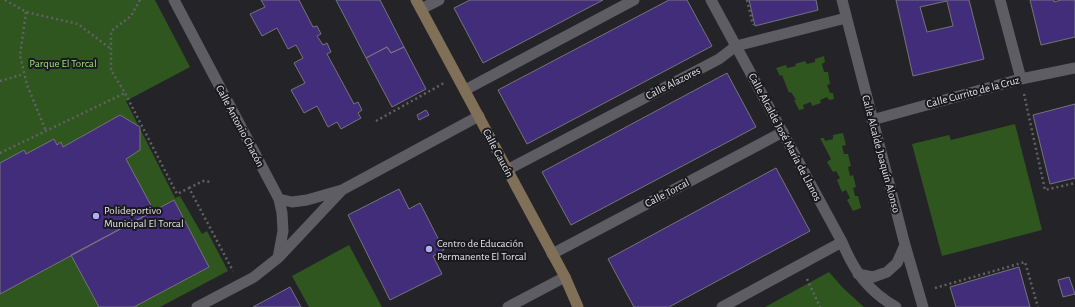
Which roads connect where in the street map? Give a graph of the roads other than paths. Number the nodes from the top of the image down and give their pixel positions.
1 (174, 0) edge
2 (439, 0) edge
3 (634, 0) edge
4 (711, 0) edge
5 (842, 0) edge
6 (1000, 0) edge
7 (419, 5) edge
8 (846, 18) junction
9 (736, 46) junction
10 (1075, 68) edge
11 (1021, 79) junction
12 (465, 90) junction
13 (479, 116) junction
14 (872, 120) junction
15 (783, 132) junction
16 (507, 170) junction
17 (342, 190) junction
18 (279, 198) junction
19 (842, 242) junction
20 (905, 245) junction
21 (552, 254) junction
22 (278, 258) junction
23 (858, 274) junction
24 (565, 277) junction
25 (197, 307) edge
26 (508, 307) edge
27 (578, 307) edge
28 (722, 307) edge
29 (896, 307) edge
30 (923, 307) edge

1 - 18 street, Calle Antonio Chacón
2 - 7 street
3 - 12 street
4 - 9 street, Calle Alcalde José María de Llanos
5 - 8 street, Calle Alcalde Joaquín Alonso
6 - 11 street
7 - 12 main road, Calle Gaucín
8 - 9 street, Calle Alazores
8 - 14 street, Calle Alcalde Joaquín Alonso
9 - 15 street, Calle Alcalde José María de Llanos
9 - 16 street, Calle Alazores
10 - 11 street, Calle Currito de la Cruz
11 - 14 street, Calle Currito de la Cruz
12 - 13 main road, Calle Gaucín
13 - 16 main road, Calle Gaucín
13 - 17 street
14 - 20 street, Calle Alcalde Joaquín Alonso
15 - 19 street, Calle Alcalde José María de Llanos
15 - 21 street, Calle Torcal
16 - 21 main road, Calle Gaucín
17 - 18 street
17 - 22 street
18 - 22 street, Calle Antonio Chacón
19 - 23 street, Calle Alcalde José María de Llanos
19 - 28 street
20 - 23 street
20 - 30 street, Calle Alcalde Joaquín Alonso
21 - 24 main road, Calle Gaucín
22 - 25 street
23 - 29 street, Calle Alcalde José María de Llanos
24 - 26 street
24 - 27 main road, Calle Gaucín

